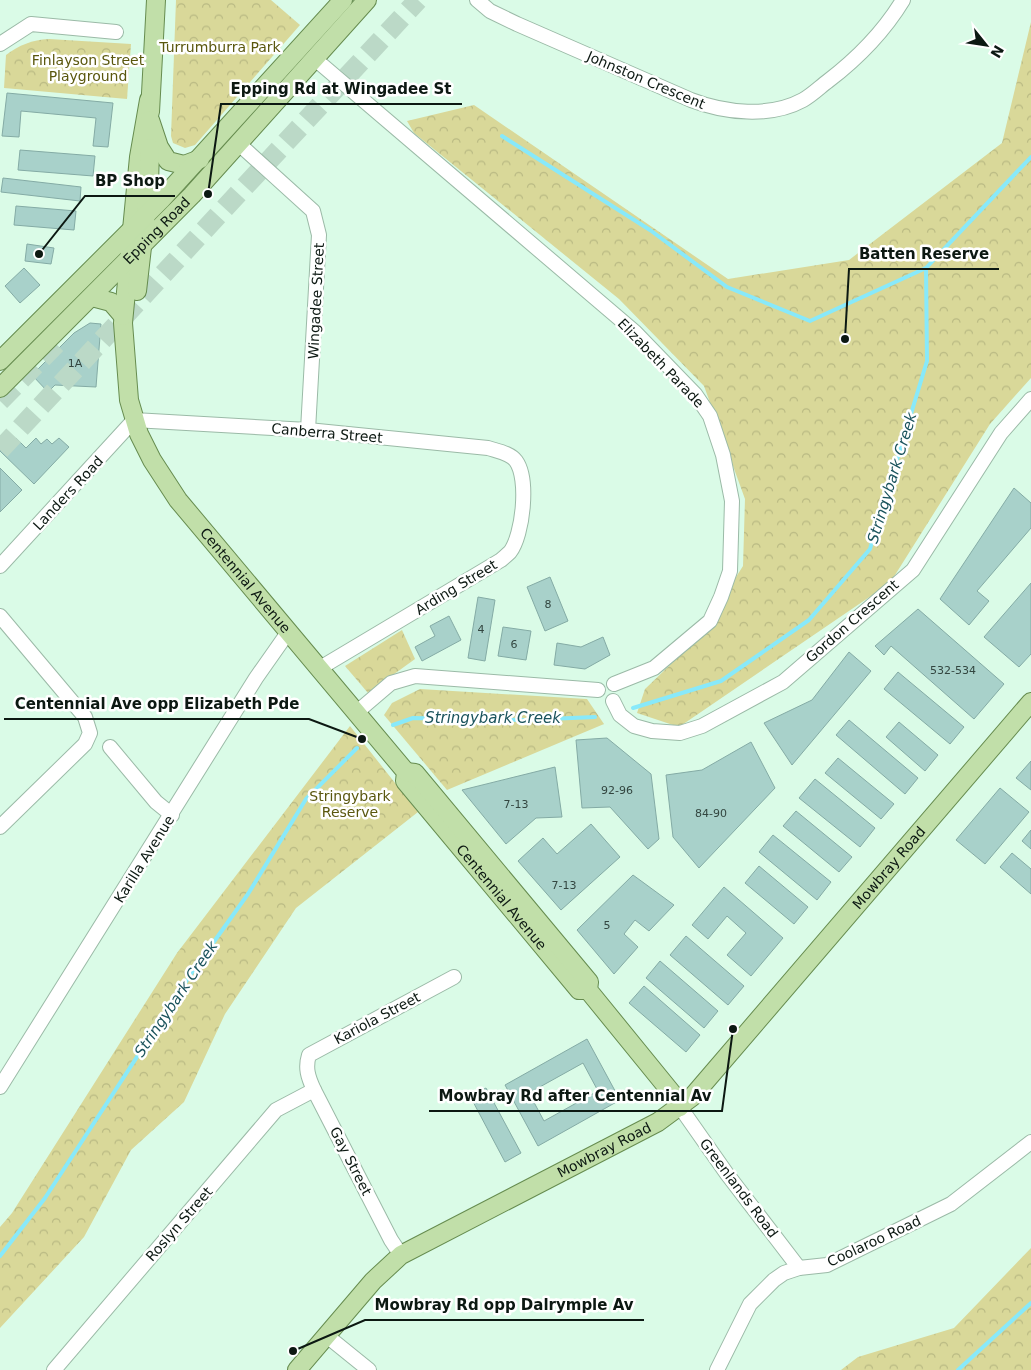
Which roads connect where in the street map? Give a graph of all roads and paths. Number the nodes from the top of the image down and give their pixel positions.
1 (156, 0) edge
2 (343, 0) edge
3 (367, 0) edge
4 (477, 0) edge
5 (902, 0) edge
6 (116, 32) dead end
7 (0, 44) edge
8 (315, 59) junction
9 (149, 100) junction
10 (150, 120) junction
11 (239, 144) junction
12 (200, 159) junction
13 (146, 214) junction
14 (131, 231) junction
15 (141, 247) junction
16 (127, 261) junction
17 (92, 297) junction
18 (123, 316) junction
19 (0, 361) edge
20 (126, 368) junction
21 (0, 388) edge
22 (1031, 399) edge
23 (134, 420) junction
24 (308, 430) junction
25 (516, 461) joint
26 (0, 566) edge
27 (0, 616) edge
28 (289, 632) junction
29 (320, 668) junction
30 (614, 684) junction
31 (598, 690) junction
32 (612, 701) junction
33 (1031, 702) edge
34 (357, 712) junction
35 (110, 747) dead end
36 (172, 815) junction
37 (0, 827) edge
38 (454, 977) dead end
39 (306, 1064) joint
40 (0, 1087) edge
41 (314, 1090) junction
42 (680, 1107) junction
43 (1031, 1142) edge
44 (402, 1255) junction
45 (799, 1268) junction
46 (327, 1336) junction
47 (54, 1370) edge
48 (297, 1370) edge
49 (369, 1370) edge
50 (717, 1370) edge

1 - 9 main road, Centennial Avenue
2 - 12 main road, Epping Road
3 - 8 main road, Epping Road
4 - 5 street, Johnston Crescent
6 - 7 street
8 - 11 main road, Epping Road
8 - 30 street, Elizabeth Parade
9 - 10 main road, Centennial Avenue
9 - 14 main road, Centennial Avenue
10 - 12 main road
10 - 13 main road, Centennial Avenue
11 - 15 main road, Epping Road
11 - 24 street, Wingadee Street
12 - 13 main road, Epping Road
13 - 14 main road, Epping Road
13 - 15 main road, Centennial Avenue
14 - 16 main road, Centennial Avenue
14 - 19 main road, Epping Road
15 - 16 main road, Epping Road
15 - 20 main road, Centennial Avenue
16 - 17 main road, Epping Road
16 - 18 main road, Centennial Avenue
17 - 18 main road
17 - 21 main road, Epping Road
18 - 20 main road, Centennial Avenue
20 - 23 main road, Centennial Avenue
22 - 32 street, Gordon Crescent
23 - 24 street, Canberra Street
23 - 26 street, Landers Road
23 - 28 main road, Centennial Avenue
24 - 25 street, Canberra Street
25 - 29 street, Arding Street
27 - 37 street
28 - 29 main road, Centennial Avenue
28 - 36 street, Karilla Avenue
29 - 34 main road, Centennial Avenue
30 - 31 street
30 - 32 street
31 - 32 street
31 - 34 street
33 - 42 main road, Mowbray Road
34 - 42 main road, Centennial Avenue
35 - 36 street
36 - 40 street, Karilla Avenue
38 - 39 street, Kariola Street
39 - 41 street, Gay Street
41 - 44 street, Gay Street
41 - 47 street, Roslyn Street
42 - 44 main road, Mowbray Road
42 - 45 street, Greenlands Road
43 - 45 street, Coolaroo Road
44 - 46 main road, Mowbray Road
45 - 50 street, Coolaroo Road
46 - 48 main road, Mowbray Road
46 - 49 street

